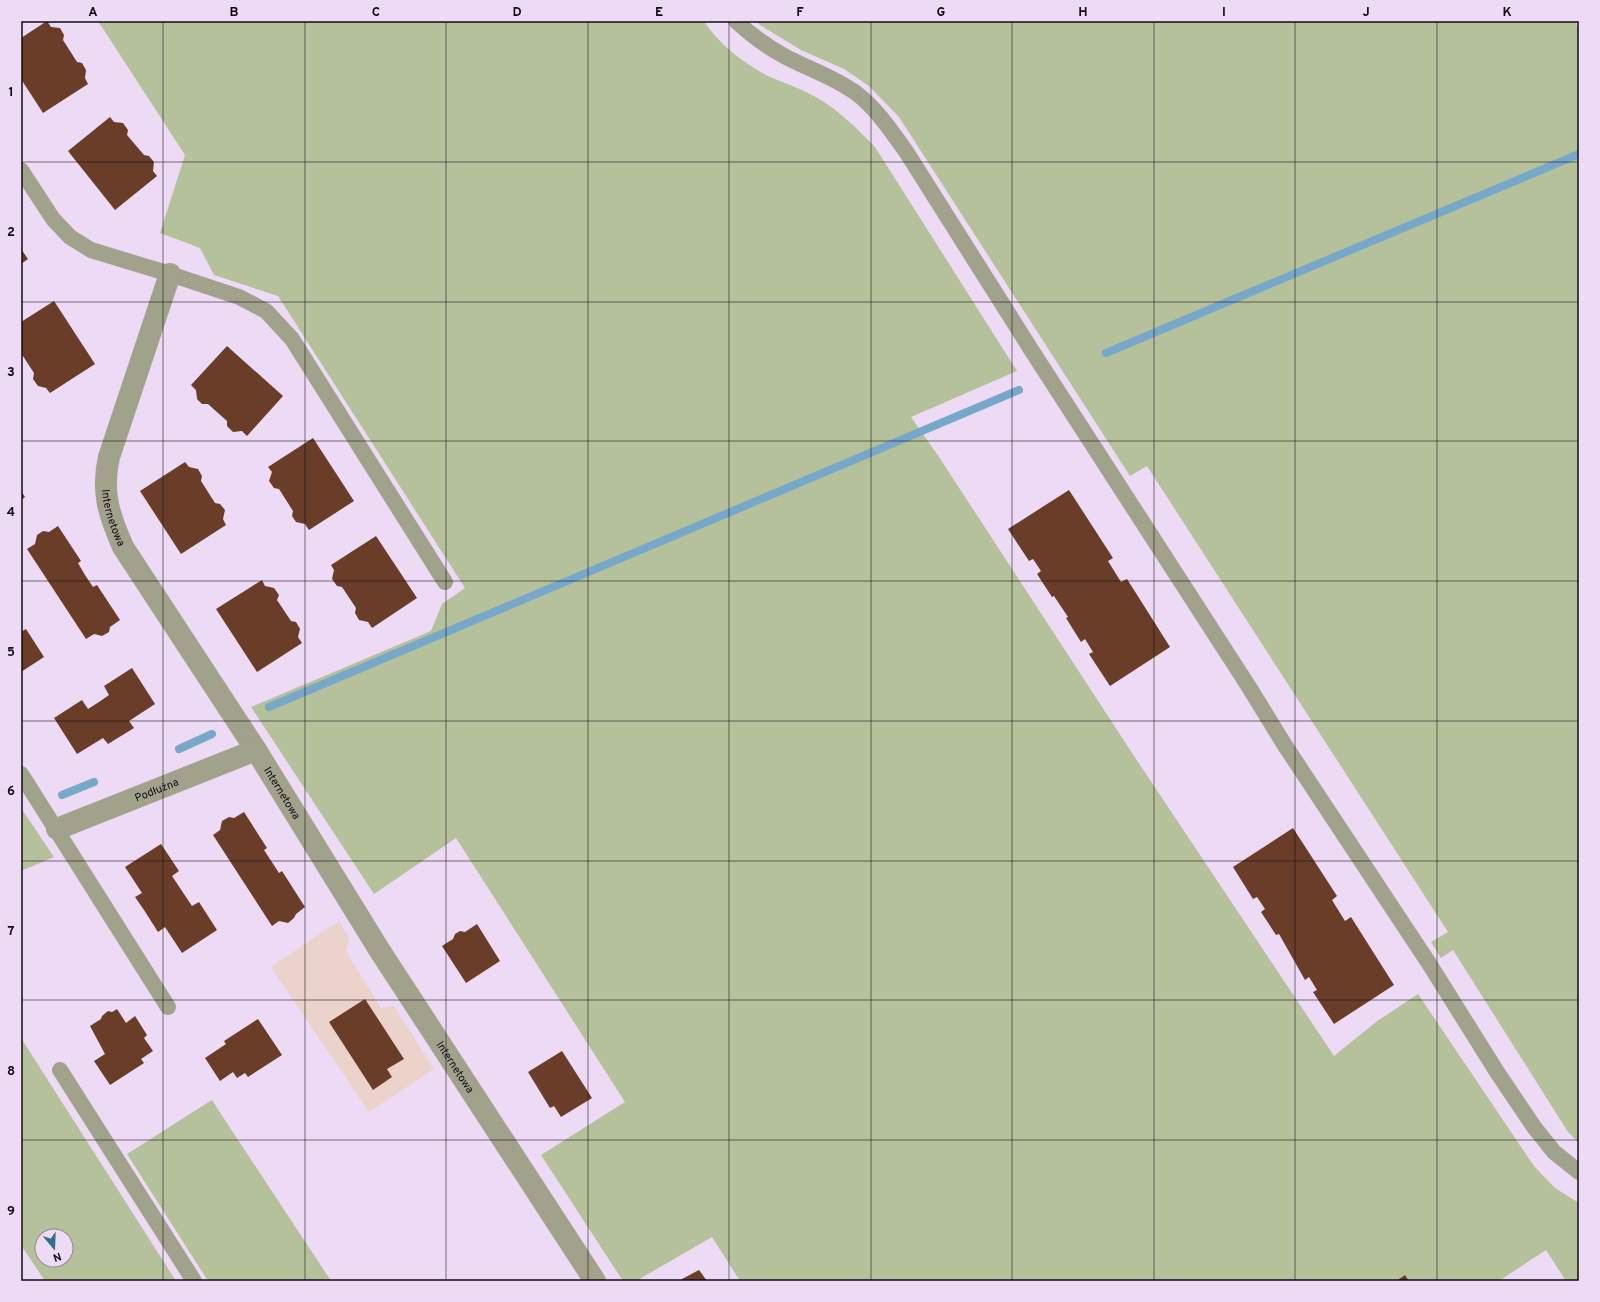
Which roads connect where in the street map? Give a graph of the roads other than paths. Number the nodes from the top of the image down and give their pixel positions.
1 (736, 21) edge
2 (21, 170) edge
3 (170, 274) junction
4 (445, 582) dead end
5 (256, 750) junction
6 (21, 774) edge
7 (57, 829) junction
8 (168, 1007) dead end
9 (60, 1070) dead end
10 (1579, 1172) edge
11 (194, 1281) edge
12 (595, 1281) edge

1 - 10 lane
2 - 3 lane
3 - 4 lane
3 - 5 street, Internetowa
5 - 7 street, Podłużna
5 - 12 street, Internetowa
6 - 7 lane
7 - 8 lane
9 - 11 lane

